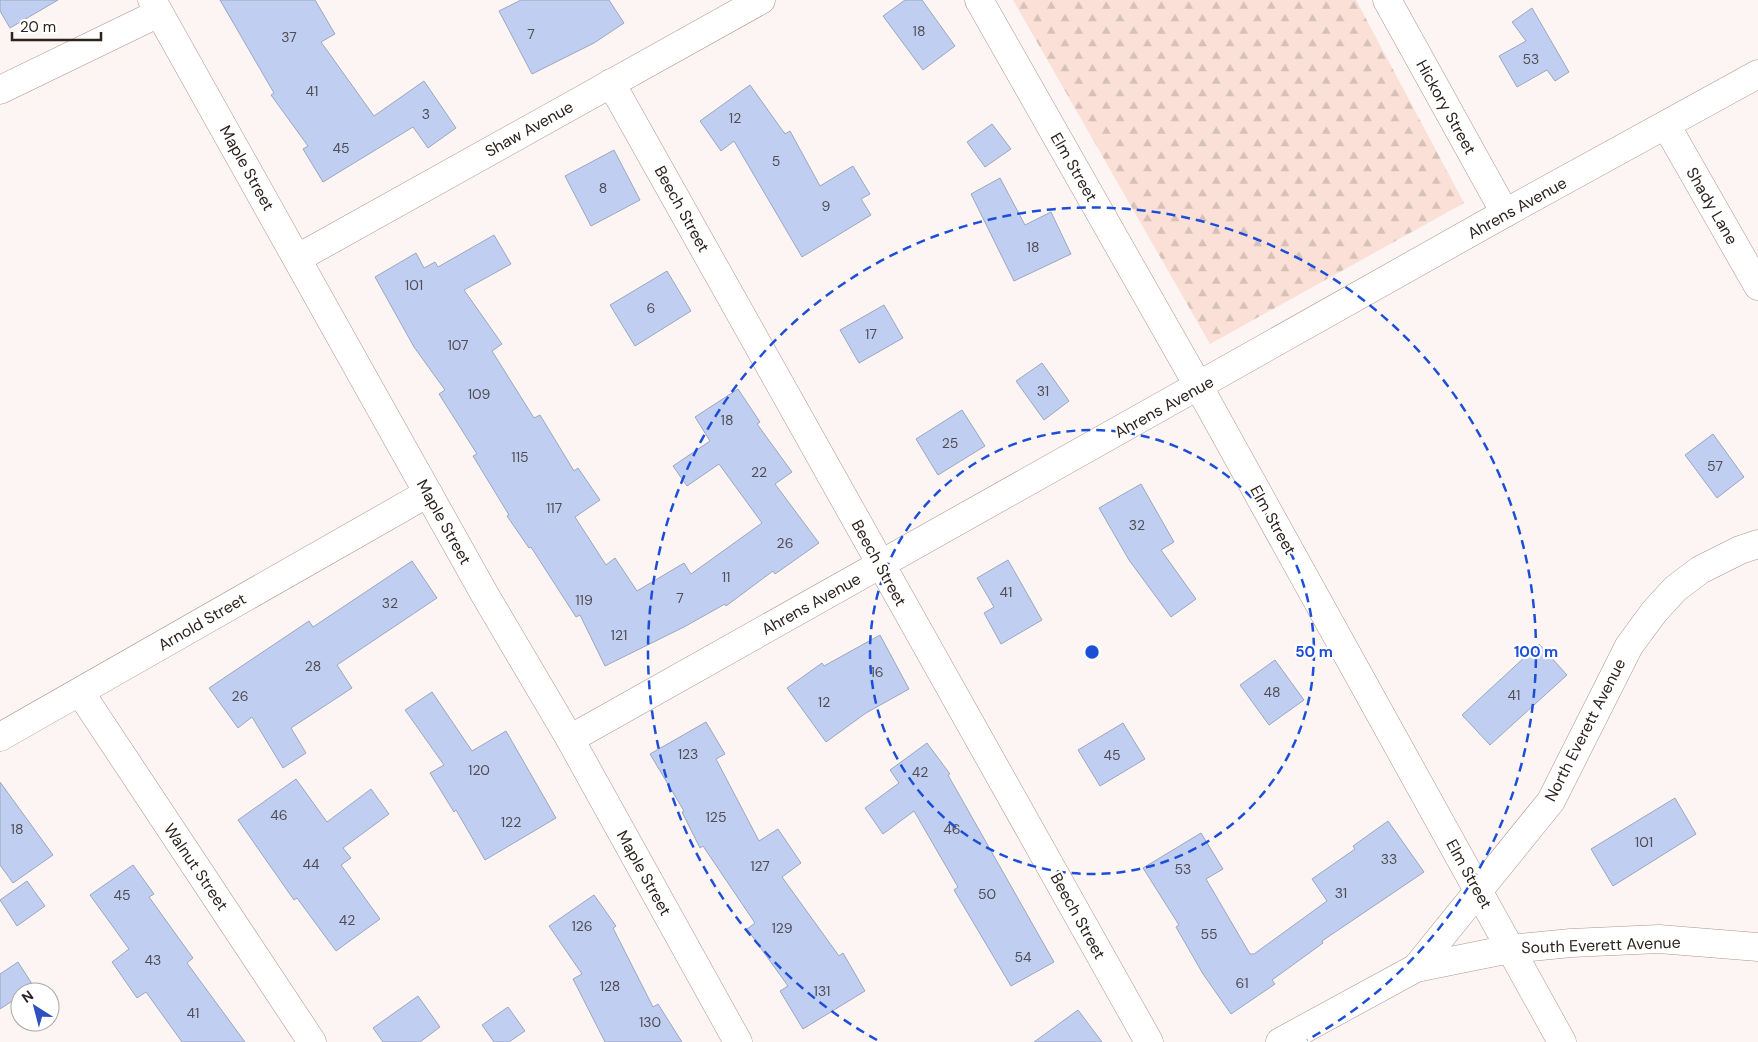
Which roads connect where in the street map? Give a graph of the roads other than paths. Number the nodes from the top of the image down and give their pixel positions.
1 (761, 0) edge
2 (979, 0) edge
3 (1387, 0) edge
4 (156, 6) edge
5 (1758, 74) edge
6 (611, 83) junction
7 (0, 90) edge
8 (1666, 125) junction
9 (1506, 213) junction
10 (298, 258) junction
11 (1758, 286) edge
12 (1199, 388) junction
13 (428, 494) junction
14 (1758, 544) edge
15 (880, 565) junction
16 (80, 692) junction
17 (0, 737) edge
18 (570, 739) junction
19 (1479, 890) junction
20 (1758, 947) edge
21 (1510, 949) junction
22 (1416, 968) junction
23 (312, 1042) edge
24 (738, 1042) edge
25 (1149, 1042) edge
26 (1280, 1042) edge
27 (1562, 1042) edge

1 - 6 street, Shaw Avenue
2 - 12 street, Elm Street
3 - 9 street, Hickory Street
4 - 7 street
4 - 10 street, Maple Street
5 - 8 street, Ahrens Avenue
6 - 10 street, Shaw Avenue
6 - 15 street, Beech Street
8 - 9 street, Ahrens Avenue
8 - 11 street, Shady Lane
9 - 12 street, Ahrens Avenue
10 - 13 street, Maple Street
12 - 15 street, Ahrens Avenue
12 - 19 street, Elm Street
13 - 16 street, Arnold Street
13 - 18 street, Maple Street
14 - 19 street, North Everett Avenue
15 - 18 street, Ahrens Avenue
15 - 25 street, Beech Street
16 - 17 street, Arnold Street
16 - 23 street, Walnut Street
18 - 24 street, Maple Street
19 - 21 street, Elm Street
19 - 22 street, North Everett Avenue
20 - 21 street, South Everett Avenue
21 - 22 street, South Everett Avenue
21 - 27 street, Elm Street
22 - 26 street

